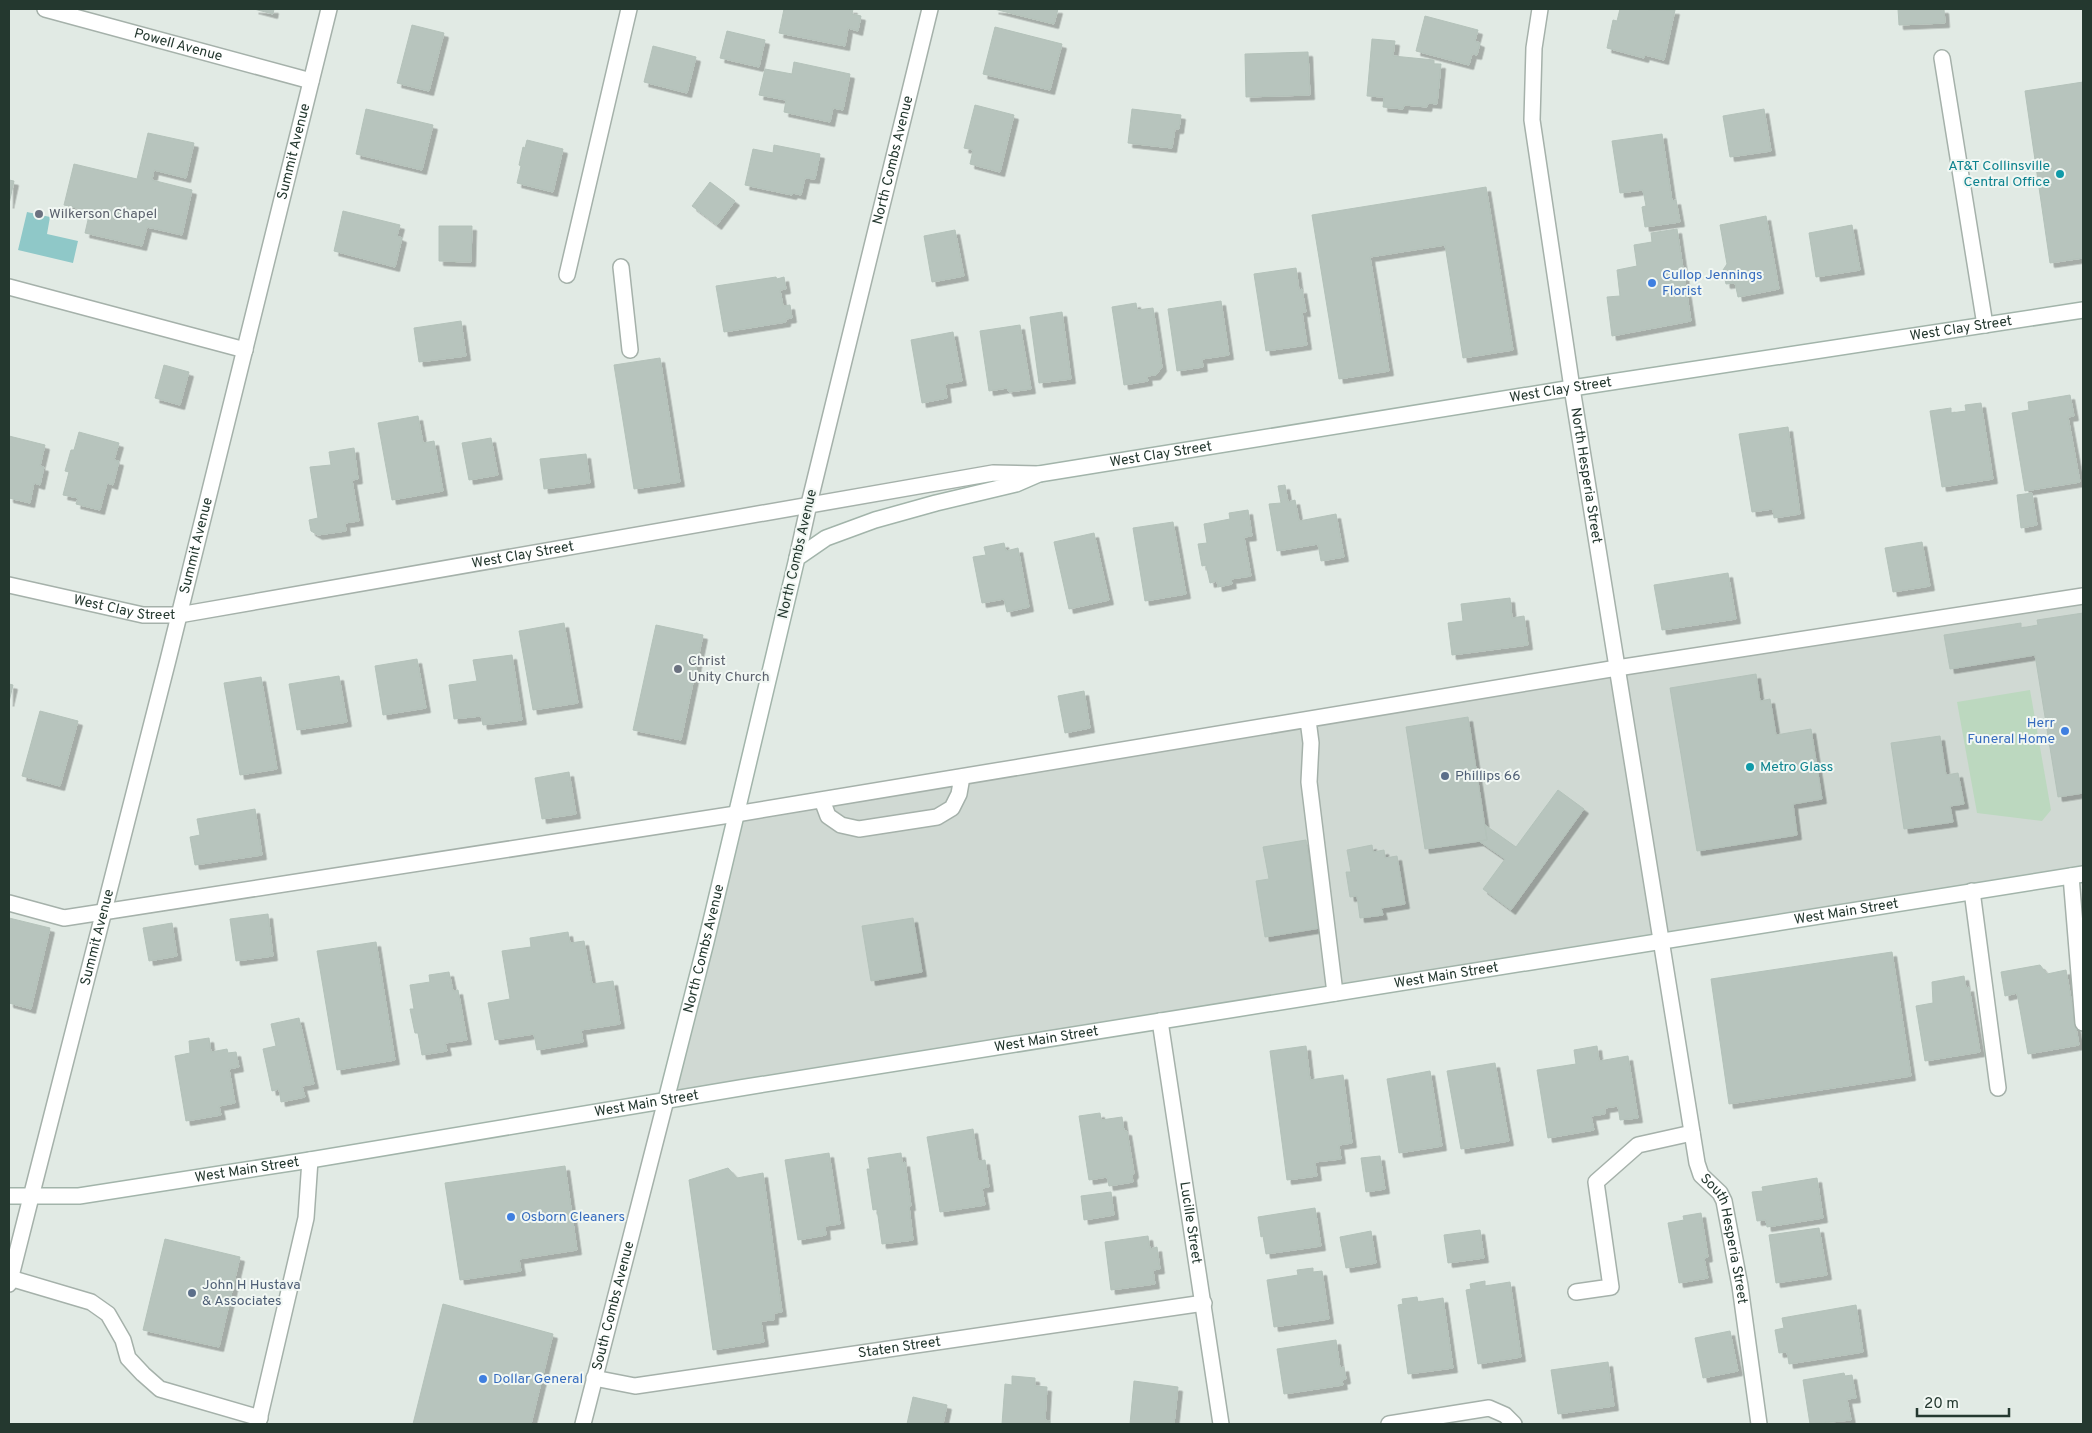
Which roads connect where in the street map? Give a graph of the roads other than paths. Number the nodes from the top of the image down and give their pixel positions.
1 (45, 9) edge
2 (329, 9) edge
3 (629, 9) edge
4 (930, 9) edge
5 (1540, 9) edge
6 (1942, 58) dead end
7 (312, 81) junction
8 (621, 267) dead end
9 (567, 275) dead end
10 (9, 287) edge
11 (2083, 310) edge
12 (1985, 325) junction
13 (245, 350) junction
14 (630, 350) dead end
15 (1572, 388) junction
16 (1039, 474) junction
17 (810, 504) junction
18 (797, 558) junction
19 (9, 585) edge
20 (2083, 596) edge
21 (179, 615) junction
22 (1617, 668) junction
23 (1308, 720) junction
24 (962, 777) junction
25 (822, 800) junction
26 (736, 814) junction
27 (2077, 875) edge
28 (1972, 892) junction
29 (9, 903) edge
30 (104, 911) junction
31 (1662, 941) junction
32 (1335, 993) junction
33 (1160, 1020) junction
34 (2083, 1023) edge
35 (1998, 1088) dead end
36 (666, 1100) junction
37 (1692, 1133) junction
38 (310, 1160) junction
39 (9, 1196) edge
40 (31, 1197) junction
41 (10, 1281) edge
42 (1576, 1292) dead end
43 (1204, 1303) junction
44 (594, 1378) junction
45 (1509, 1420) edge
46 (259, 1421) edge
47 (583, 1424) edge
48 (1221, 1424) edge
49 (1389, 1424) edge
50 (1759, 1424) edge

1 - 7 street, Powell Avenue
2 - 7 street, Summit Avenue
3 - 9 street
4 - 17 street, North Combs Avenue
5 - 15 street, North Hesperia Street
6 - 12 street
7 - 13 street, Summit Avenue
8 - 14 street
10 - 13 street
11 - 12 street, West Clay Street
12 - 15 street, West Clay Street
13 - 21 street, Summit Avenue
15 - 16 street, West Clay Street
15 - 22 street, North Hesperia Street
16 - 17 street, West Clay Street
16 - 18 street, West Clay Street
17 - 18 street, North Combs Avenue
17 - 21 street, West Clay Street
18 - 26 street, North Combs Avenue
19 - 21 street, West Clay Street
20 - 22 street
21 - 30 street, Summit Avenue
22 - 23 street
22 - 31 street, North Hesperia Street
23 - 24 street
23 - 32 street
24 - 25 street
24 - 25 street
25 - 26 street
26 - 30 street
26 - 36 street, North Combs Avenue
27 - 28 street, West Main Street
27 - 34 street
28 - 31 street, West Main Street
28 - 35 street
29 - 30 street
30 - 40 street, Summit Avenue
31 - 32 street, West Main Street
31 - 37 street, South Hesperia Street
32 - 33 street, West Main Street
33 - 36 street, West Main Street
33 - 43 street, Lucille Street
36 - 38 street, West Main Street
36 - 44 street, South Combs Avenue
37 - 42 street
37 - 50 street, South Hesperia Street
38 - 40 street, West Main Street
38 - 46 street
39 - 40 street, West Main Street
40 - 41 street, Summit Avenue
41 - 46 street
43 - 44 street, Staten Street
43 - 48 street, Lucille Street
44 - 47 street, South Combs Avenue
45 - 49 street

